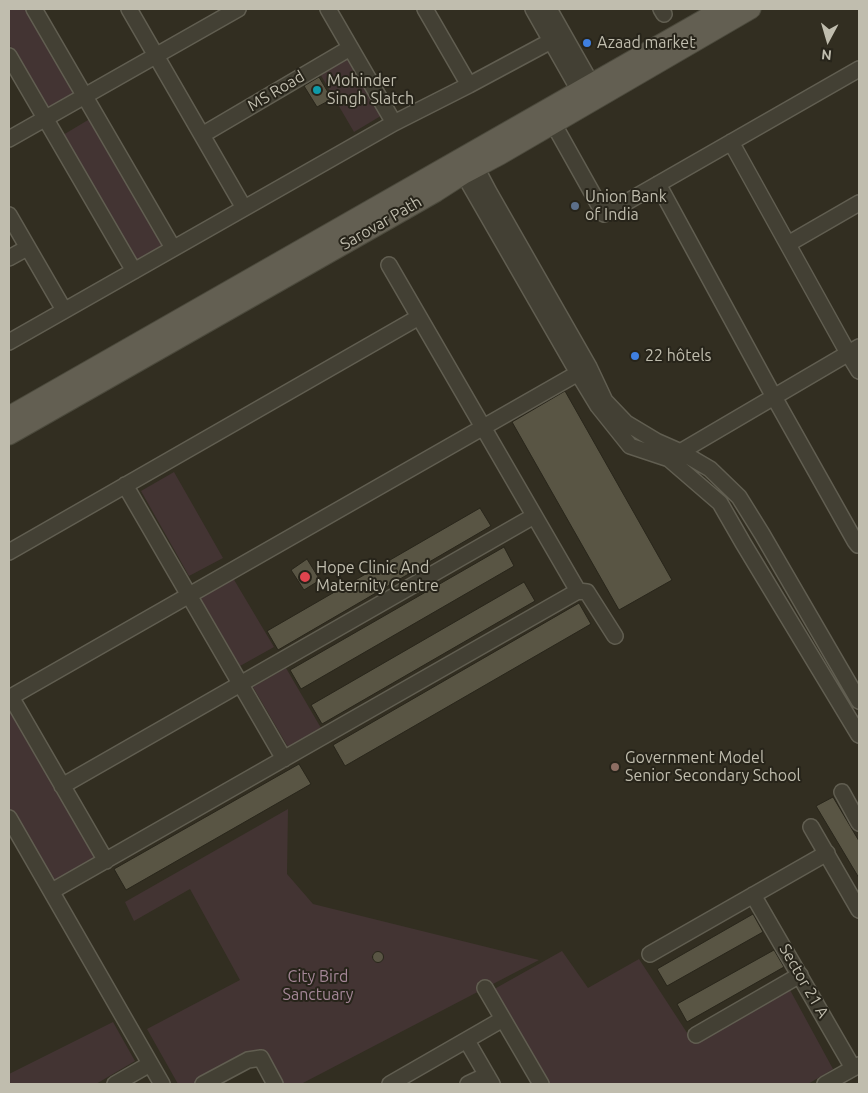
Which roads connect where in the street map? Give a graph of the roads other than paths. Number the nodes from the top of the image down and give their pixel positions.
1 (34, 9) edge
2 (129, 9) edge
3 (238, 9) edge
4 (328, 9) edge
5 (424, 9) edge
6 (532, 9) edge
7 (549, 9) edge
8 (722, 9) edge
9 (751, 9) edge
10 (551, 41) junction
11 (350, 48) junction
12 (156, 55) junction
13 (9, 56) edge
14 (859, 69) edge
15 (469, 86) junction
16 (589, 94) junction
17 (85, 96) junction
18 (46, 118) junction
19 (394, 122) junction
20 (553, 123) junction
21 (202, 135) junction
22 (9, 139) edge
23 (731, 142) junction
24 (500, 155) junction
25 (466, 164) junction
26 (658, 184) junction
27 (436, 192) junction
28 (483, 196) junction
29 (859, 203) edge
30 (244, 208) junction
31 (9, 215) edge
32 (788, 244) junction
33 (27, 248) junction
34 (173, 248) junction
35 (9, 258) edge
36 (389, 265) dead end
37 (134, 271) junction
38 (64, 310) junction
39 (419, 317) junction
40 (9, 342) edge
41 (854, 350) edge
42 (583, 370) junction
43 (859, 371) edge
44 (774, 397) junction
45 (9, 416) edge
46 (483, 427) junction
47 (9, 435) edge
48 (675, 455) junction
49 (125, 485) junction
50 (534, 516) junction
51 (859, 544) edge
52 (9, 552) edge
53 (578, 590) junction
54 (189, 596) junction
55 (615, 636) dead end
56 (240, 684) junction
57 (10, 698) edge
58 (859, 701) edge
59 (859, 735) edge
60 (284, 759) junction
61 (62, 786) junction
62 (842, 792) dead end
63 (9, 818) edge
64 (859, 823) edge
65 (811, 827) dead end
66 (826, 853) junction
67 (106, 860) junction
68 (52, 892) junction
69 (753, 895) junction
70 (859, 910) edge
71 (650, 954) dead end
72 (800, 975) junction
73 (485, 988) dead end
74 (503, 1019) junction
75 (696, 1035) dead end
76 (467, 1041) junction
77 (150, 1064) junction
78 (856, 1066) edge
79 (489, 1080) edge
80 (115, 1084) edge
81 (162, 1084) edge
82 (203, 1084) edge
83 (275, 1084) edge
84 (390, 1084) edge
85 (468, 1084) edge
86 (541, 1084) edge
87 (825, 1084) edge

1 - 17 street
2 - 12 street
3 - 12 street
4 - 11 street
5 - 15 street
6 - 10 street
7 - 16 street
8 - 16 main road, Sarovar Path
9 - 16 main road, Sarovar Path
10 - 15 street
10 - 16 street
11 - 19 street
11 - 21 street, MS Road
12 - 17 street
12 - 21 street
13 - 18 street
14 - 23 street
15 - 19 street
16 - 20 main road, Sarovar Path
16 - 25 main road, Sarovar Path
17 - 18 street
17 - 34 street
18 - 22 street
18 - 37 street
19 - 30 street
20 - 24 main road, Sarovar Path
20 - 26 street
21 - 30 street
23 - 26 street
23 - 32 street
24 - 25 main road, Sarovar Path
24 - 28 street
25 - 27 main road, Sarovar Path
25 - 28 street
25 - 45 main road, Sarovar Path
26 - 44 street
27 - 28 street
27 - 47 main road, Sarovar Path
28 - 42 street
29 - 32 street
30 - 34 street
31 - 33 street
32 - 41 street
33 - 35 street
33 - 38 street
34 - 37 street
36 - 39 street
37 - 38 street
38 - 40 street
39 - 46 street
39 - 49 street
41 - 43 street
41 - 44 street
42 - 46 street
42 - 48 street
44 - 48 street
44 - 51 street
46 - 50 street
46 - 54 street
48 - 58 street
48 - 59 street
49 - 52 street
49 - 54 street
50 - 53 street
50 - 56 street
53 - 55 street
53 - 60 street
54 - 56 street
54 - 57 street
56 - 60 street
56 - 61 street
57 - 61 street
60 - 67 street
61 - 67 street
62 - 64 street
63 - 68 street
65 - 66 street
66 - 69 street
66 - 70 street
67 - 68 street
68 - 77 street
69 - 71 street
69 - 72 street, Sector 21 A
72 - 75 street
72 - 78 street, Sector 21 A
73 - 74 street
74 - 76 street
74 - 86 street
76 - 79 street
76 - 84 street
77 - 80 street
77 - 81 street
78 - 87 street
79 - 85 street
82 - 83 street

